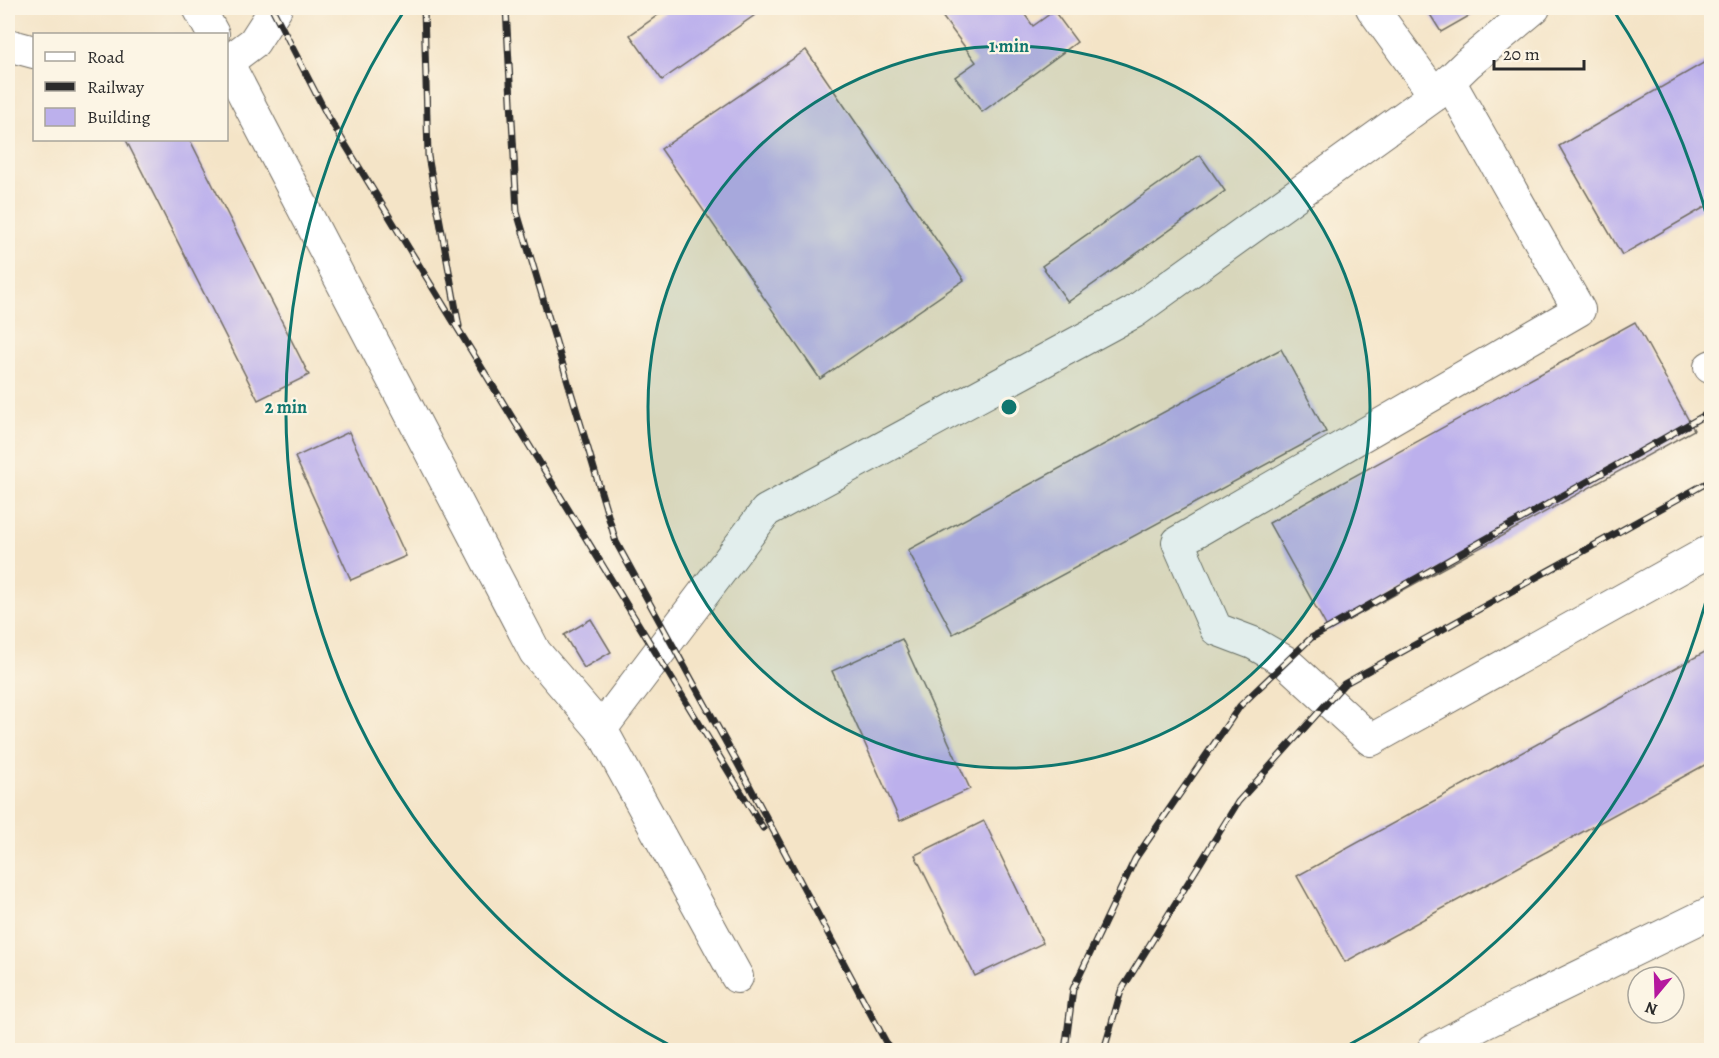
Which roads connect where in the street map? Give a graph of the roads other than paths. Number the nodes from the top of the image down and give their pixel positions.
1 (199, 8) edge
2 (276, 8) edge
3 (1372, 8) edge
4 (1534, 8) edge
5 (212, 33) edge
6 (8, 45) edge
7 (33, 52) edge
8 (228, 61) edge
9 (228, 64) edge
10 (1450, 80) junction
11 (1712, 550) edge
12 (601, 729) junction
13 (1712, 912) edge
14 (737, 977) dead end
15 (1433, 1050) edge

1 - 5 street
2 - 8 street
3 - 10 street
4 - 10 street
6 - 7 street
9 - 12 street
10 - 11 street
10 - 12 street
12 - 14 street
13 - 15 street

